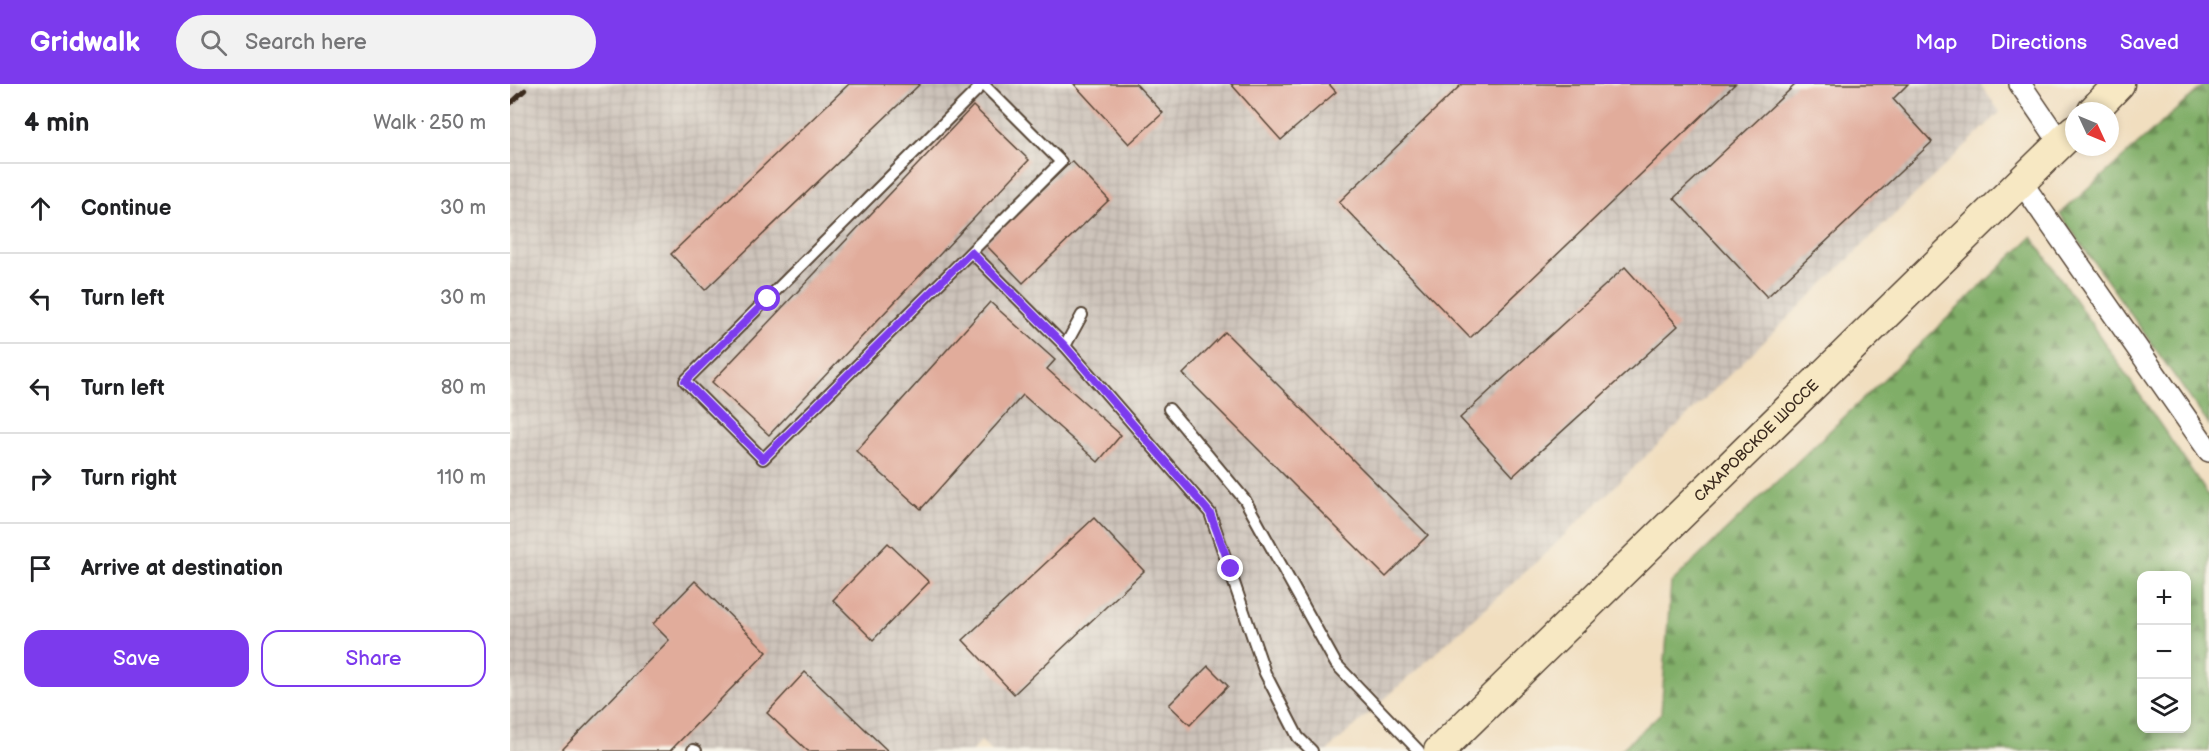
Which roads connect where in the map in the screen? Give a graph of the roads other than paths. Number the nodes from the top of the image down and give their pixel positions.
1 (2020, 84) edge
2 (2119, 84) edge
3 (2101, 102) edge
4 (2065, 135) edge
5 (2065, 139) edge
6 (2022, 183) junction
7 (971, 252) junction
8 (1082, 315) dead end
9 (1065, 346) junction
10 (1169, 409) dead end
11 (2209, 451) edge
12 (1312, 751) edge
13 (1419, 751) edge
14 (1439, 751) edge

1 - 4 street
2 - 3 main road
5 - 6 main road, САХАРОВСКОЕ ШОССЕ
6 - 11 street
6 - 14 main road, САХАРОВСКОЕ ШОССЕ
7 - 7 lane
7 - 9 lane
8 - 9 lane
9 - 12 lane
10 - 13 lane

